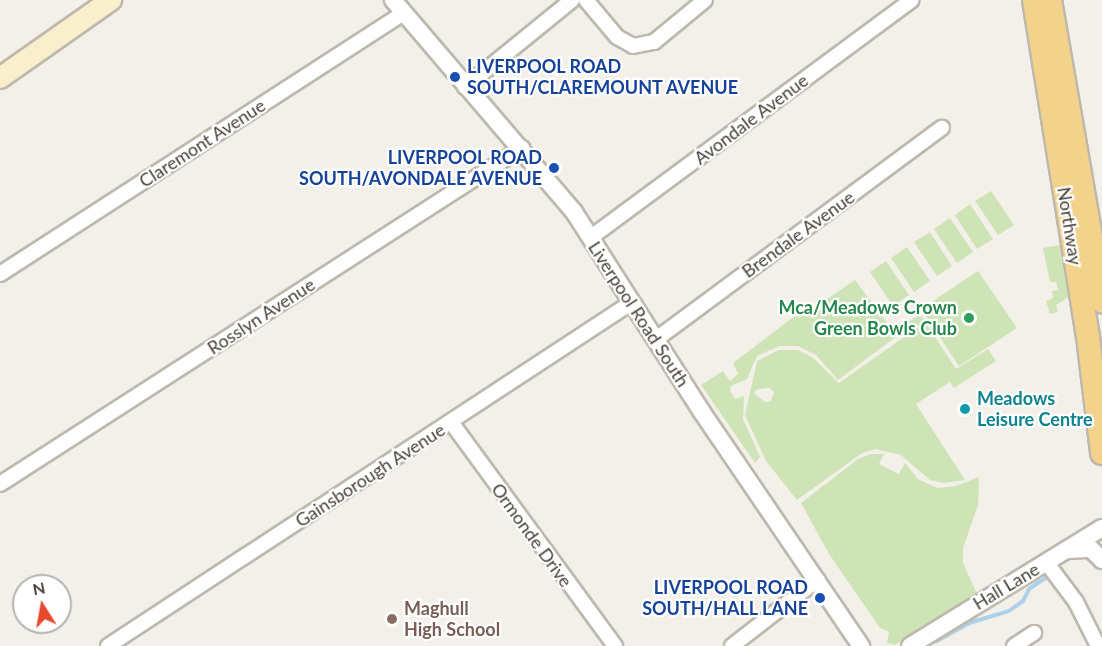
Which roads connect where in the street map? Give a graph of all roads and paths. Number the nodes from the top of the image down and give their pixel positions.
1 (111, 0) edge
2 (572, 0) edge
3 (586, 0) edge
4 (705, 0) edge
5 (912, 0) edge
6 (1034, 0) edge
7 (1050, 0) edge
8 (398, 6) edge
9 (0, 78) edge
10 (465, 87) junction
11 (942, 128) dead end
12 (522, 148) junction
13 (590, 238) junction
14 (0, 274) edge
15 (1102, 302) edge
16 (631, 303) junction
17 (655, 340) junction
18 (451, 422) junction
19 (1102, 453) edge
20 (0, 484) edge
21 (1102, 528) edge
22 (1065, 551) junction
23 (1102, 560) edge
24 (1046, 562) junction
25 (817, 580) junction
26 (917, 644) edge
27 (108, 646) edge
28 (615, 646) edge
29 (732, 646) edge
30 (861, 646) edge
31 (1098, 646) edge

1 - 9 main road
2 - 10 street
3 - 4 street
5 - 13 street, Avondale Avenue
6 - 19 highway, Northway
7 - 15 highway, Northway
8 - 10 street, Liverpool Road South
8 - 14 street, Claremont Avenue
10 - 12 street, Liverpool Road South
11 - 17 street, Brendale Avenue
12 - 13 street, Liverpool Road South
12 - 20 street, Rosslyn Avenue
13 - 16 street, Liverpool Road South
16 - 17 street, Liverpool Road South
16 - 18 street, Gainsborough Avenue
17 - 25 street, Liverpool Road South
18 - 27 street, Gainsborough Avenue
18 - 28 street, Ormonde Drive
21 - 22 street, Hall Lane
22 - 23 street
22 - 24 street, Hall Lane
24 - 26 street, Hall Lane
24 - 31 street
25 - 29 street
25 - 30 street, Liverpool Road South

